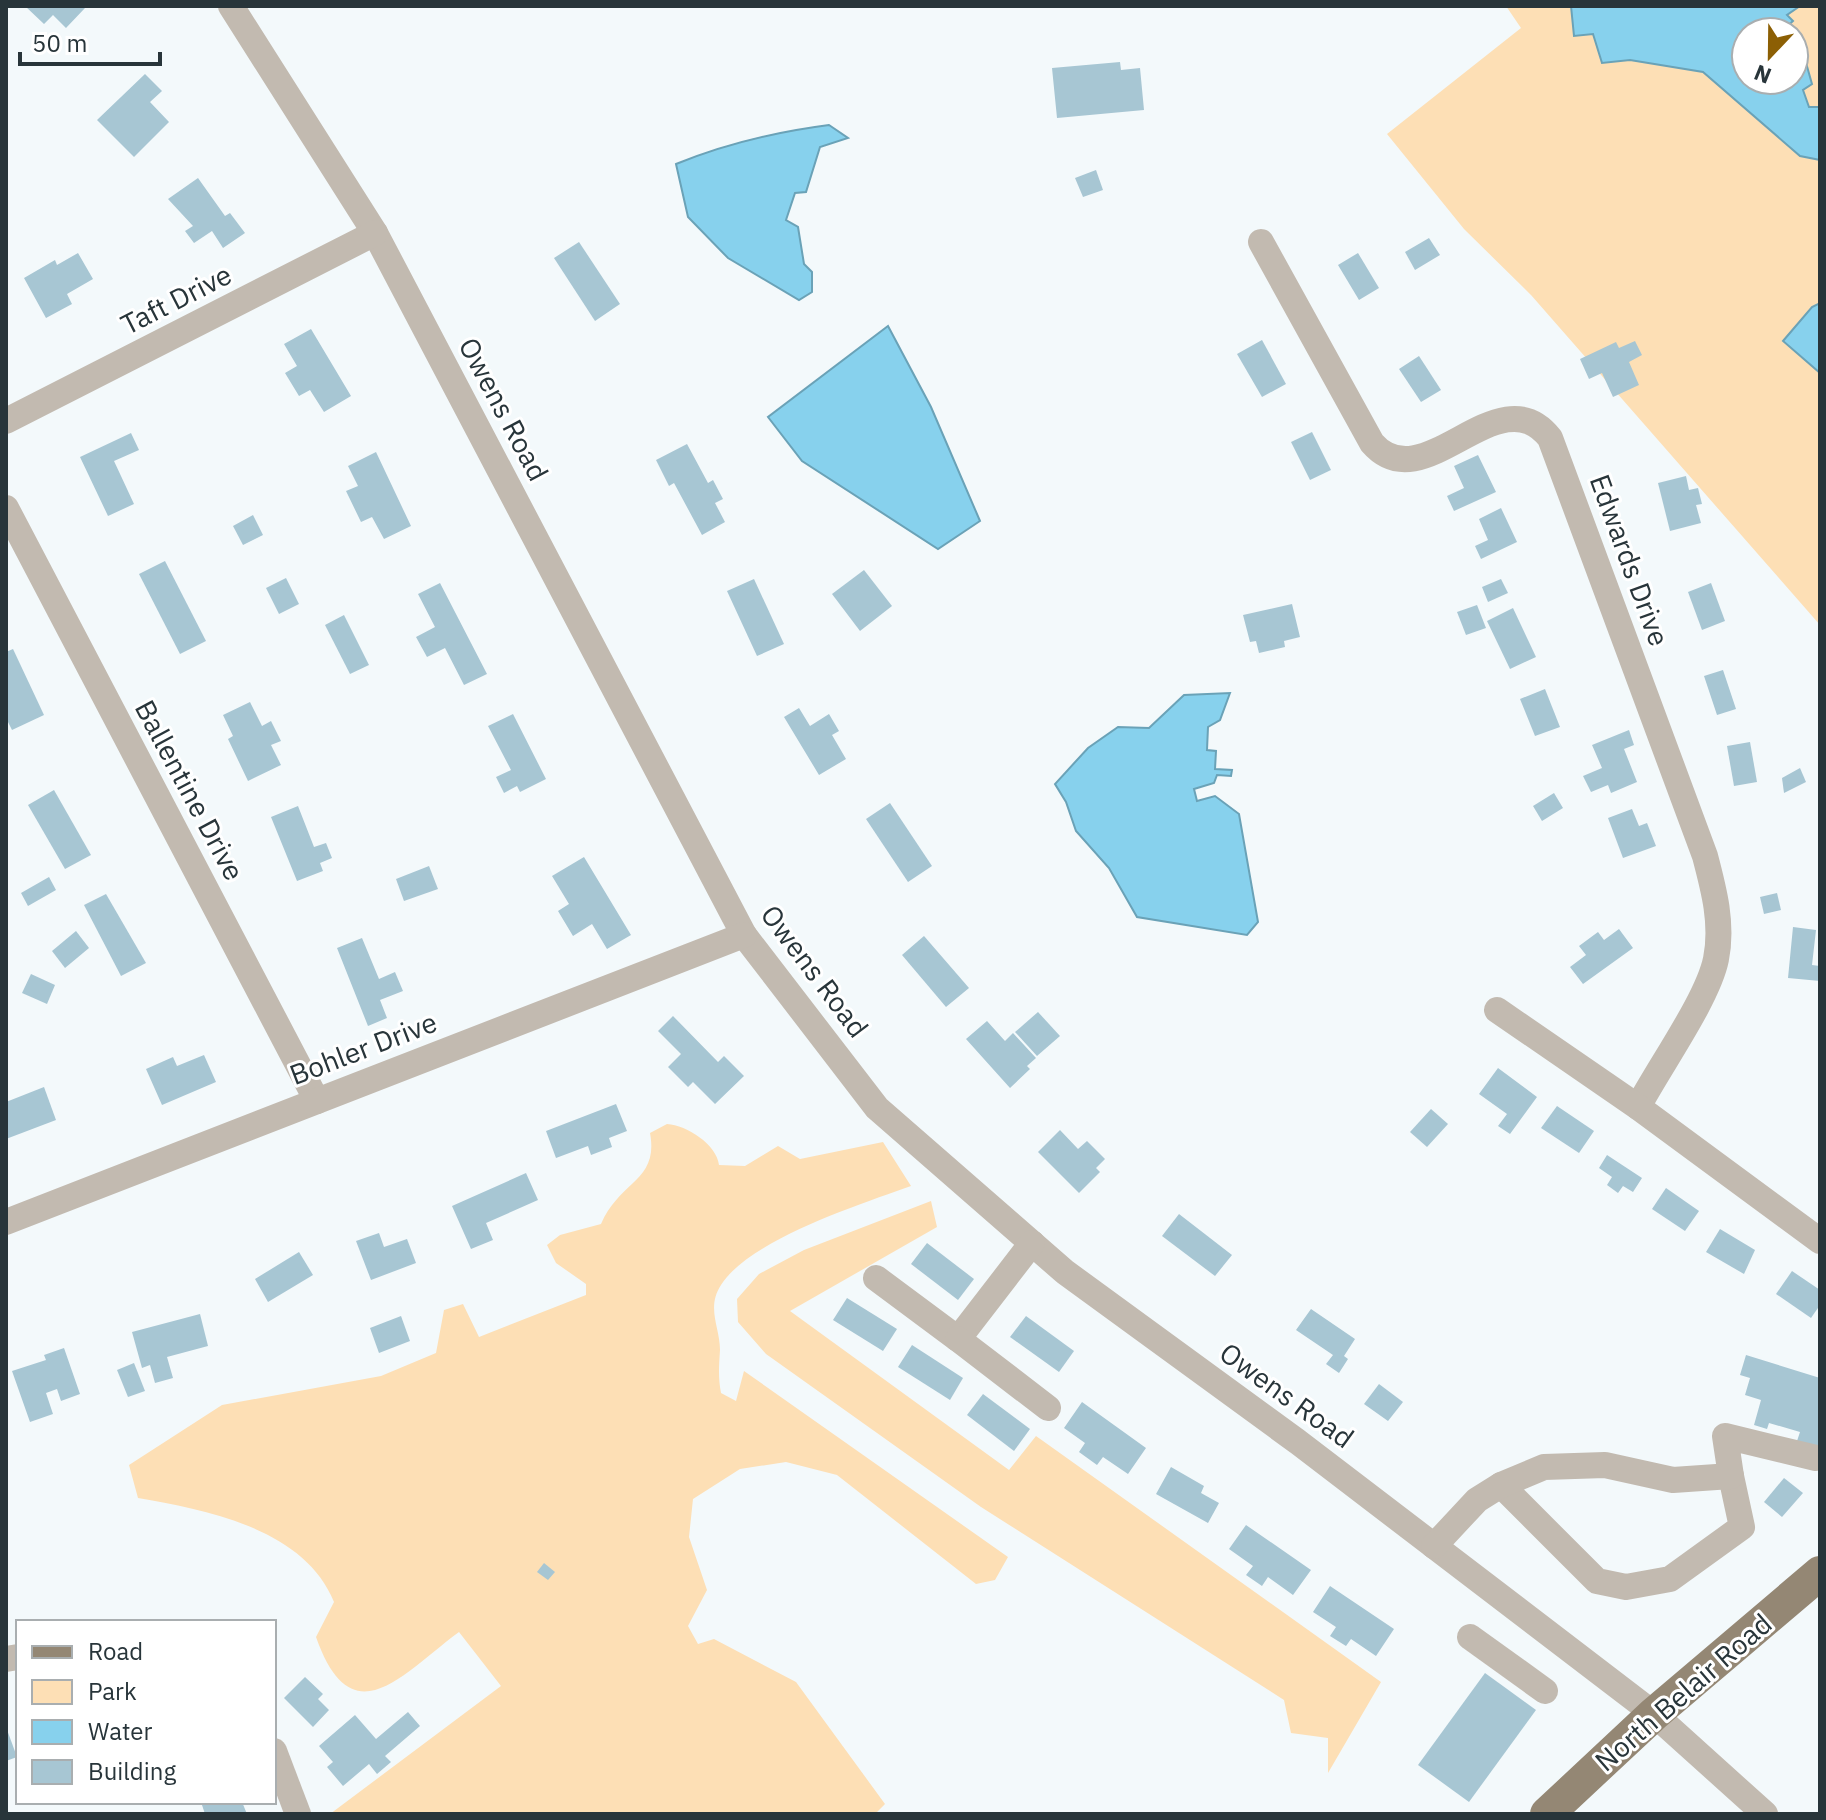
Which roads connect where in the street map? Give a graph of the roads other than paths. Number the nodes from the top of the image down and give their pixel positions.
1 (231, 6) edge
2 (375, 233) junction
3 (1261, 242) dead end
4 (6, 421) edge
5 (6, 508) edge
6 (744, 935) junction
7 (1497, 1010) dead end
8 (317, 1101) junction
9 (1638, 1107) junction
10 (6, 1222) edge
11 (1820, 1241) edge
12 (1032, 1243) junction
13 (876, 1278) dead end
14 (958, 1339) junction
15 (1048, 1408) dead end
16 (1816, 1458) dead end
17 (1731, 1476) junction
18 (1501, 1485) junction
19 (1434, 1546) junction
20 (1820, 1573) edge
21 (1470, 1637) dead end
22 (1545, 1691) dead end
23 (1654, 1714) junction
24 (276, 1756) edge
25 (298, 1814) edge
26 (1547, 1814) edge
27 (1765, 1814) edge

1 - 2 street, Owens Road
2 - 4 street, Taft Drive
2 - 6 street, Owens Road
3 - 9 street, Edwards Drive
5 - 8 street, Ballentine Drive
6 - 8 street, Bohler Drive
6 - 12 street, Owens Road
7 - 9 street
8 - 10 street, Bohler Drive
9 - 11 street
12 - 14 street
12 - 19 street, Owens Road
13 - 14 street
14 - 15 street
16 - 17 street
17 - 18 street
17 - 18 street
18 - 19 street
19 - 23 street, Owens Road
20 - 23 main road, North Belair Road
21 - 22 street
23 - 26 main road, North Belair Road
23 - 27 street, Owens Road
24 - 25 street

